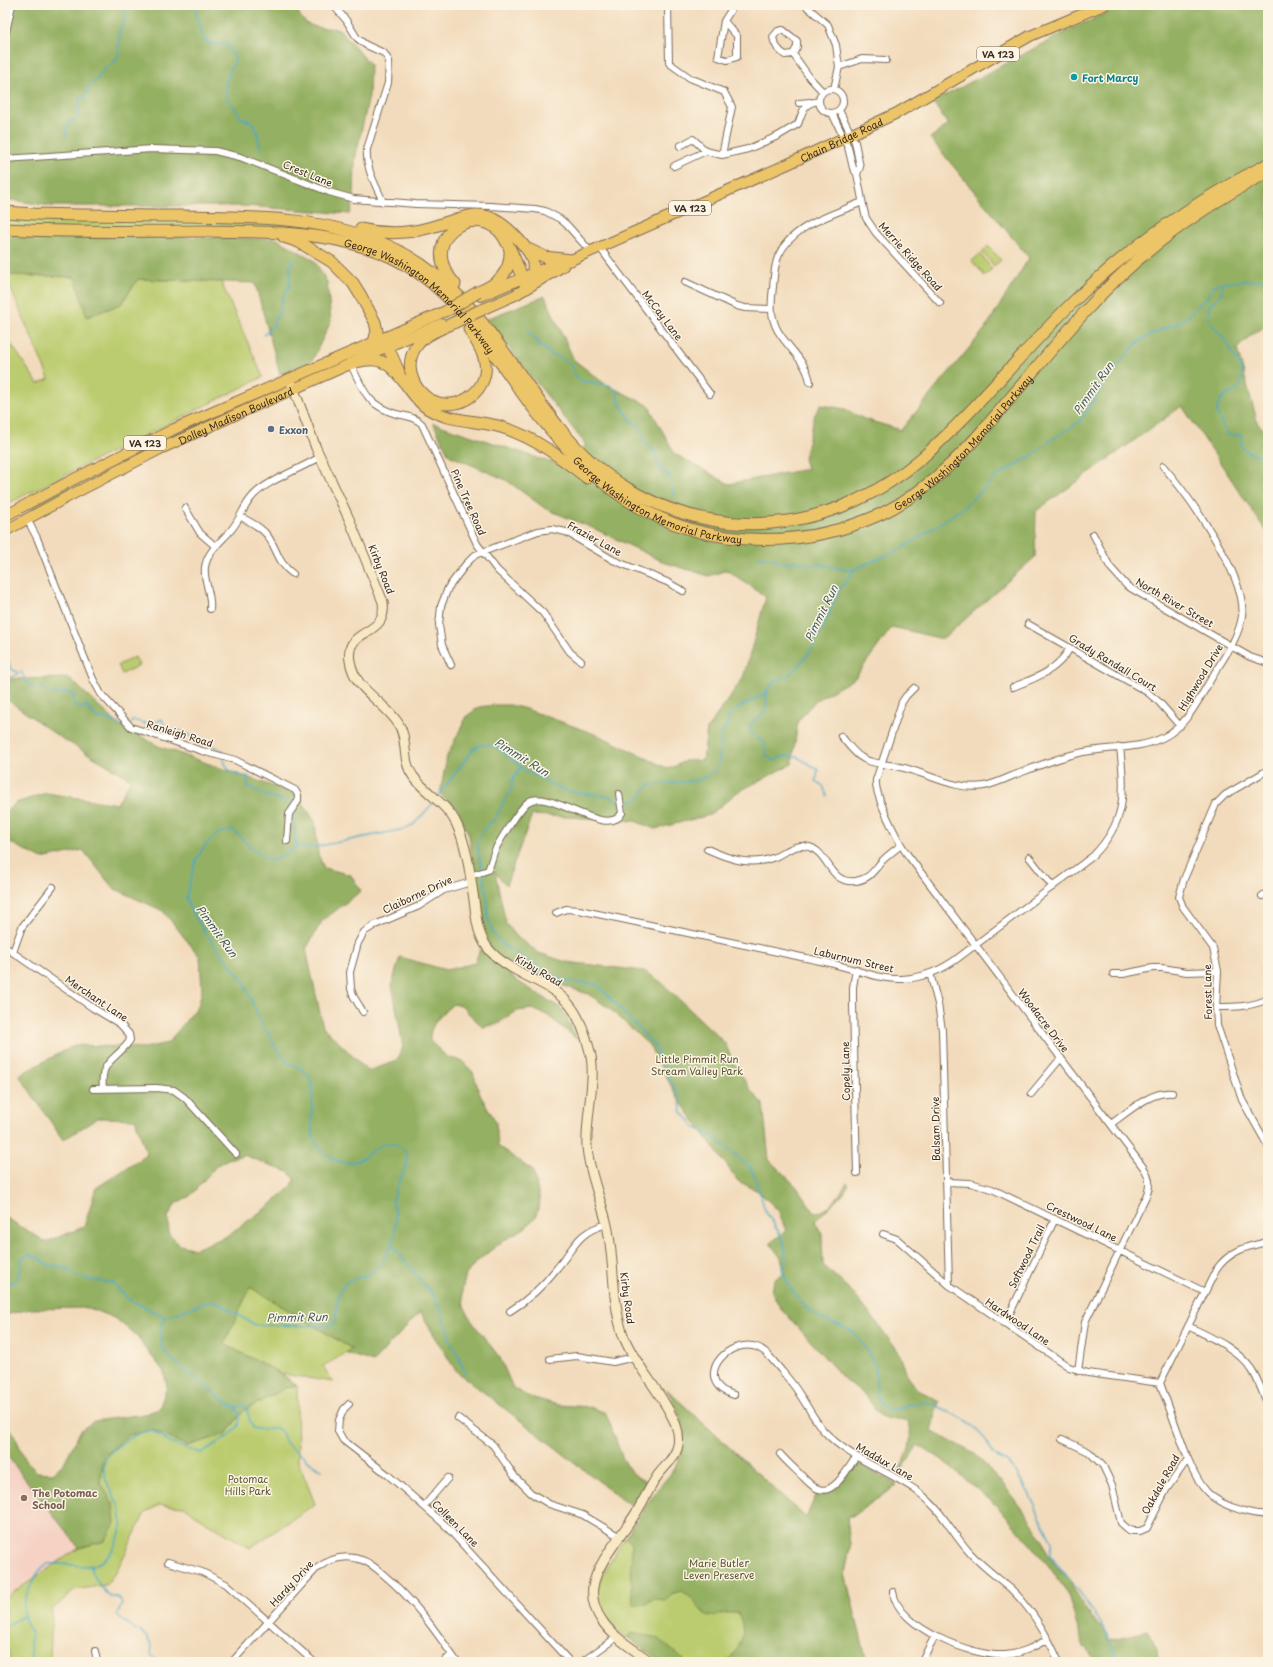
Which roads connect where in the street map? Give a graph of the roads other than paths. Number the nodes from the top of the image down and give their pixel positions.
1 (12, 5) edge
2 (333, 5) edge
3 (668, 5) edge
4 (734, 5) edge
5 (805, 5) edge
6 (1104, 5) edge
7 (724, 21) junction
8 (5, 36) edge
9 (793, 54) junction
10 (886, 60) dead end
11 (839, 67) junction
12 (834, 89) junction
13 (823, 92) junction
14 (818, 101) junction
15 (810, 102) junction
16 (798, 103) dead end
17 (839, 110) junction
18 (832, 113) junction
19 (848, 136) junction
20 (680, 146) dead end
21 (706, 151) junction
22 (722, 155) junction
23 (5, 159) edge
24 (1268, 164) edge
25 (674, 166) dead end
26 (1268, 172) edge
27 (383, 202) junction
28 (862, 202) junction
29 (5, 212) edge
30 (323, 225) junction
31 (5, 229) edge
32 (255, 232) junction
33 (526, 248) junction
34 (595, 250) junction
35 (510, 251) junction
36 (571, 260) junction
37 (534, 273) junction
38 (685, 282) dead end
39 (527, 284) junction
40 (480, 294) junction
41 (940, 303) dead end
42 (486, 308) joint
43 (771, 309) junction
44 (448, 314) junction
45 (489, 329) junction
46 (382, 342) junction
47 (348, 359) junction
48 (290, 378) junction
49 (403, 382) junction
50 (810, 382) dead end
51 (294, 389) junction
52 (710, 394) dead end
53 (155, 439) junction
54 (160, 450) junction
55 (320, 458) junction
56 (1162, 466) dead end
57 (21, 507) junction
58 (185, 508) dead end
59 (5, 516) edge
60 (241, 517) junction
61 (660, 518) junction
62 (27, 519) junction
63 (5, 531) edge
64 (1093, 534) dead end
65 (215, 546) junction
66 (482, 552) junction
67 (293, 574) dead end
68 (683, 591) dead end
69 (210, 608) dead end
70 (1028, 624) dead end
71 (1230, 646) junction
72 (1070, 648) junction
73 (581, 661) dead end
74 (1268, 663) edge
75 (451, 665) dead end
76 (1013, 687) dead end
77 (914, 688) dead end
78 (1180, 726) junction
79 (841, 736) dead end
80 (1120, 747) junction
81 (881, 764) junction
82 (1268, 770) edge
83 (619, 794) dead end
84 (287, 841) dead end
85 (901, 845) junction
86 (707, 849) dead end
87 (1029, 856) dead end
88 (472, 878) junction
89 (53, 887) dead end
90 (1053, 887) junction
91 (1268, 892) edge
92 (1262, 896) dead end
93 (556, 913) dead end
94 (975, 945) junction
95 (5, 947) edge
96 (13, 952) junction
97 (856, 969) junction
98 (1218, 971) junction
99 (930, 973) junction
100 (1113, 974) dead end
101 (1268, 999) edge
102 (1216, 1007) junction
103 (363, 1012) dead end
104 (1061, 1058) junction
105 (103, 1088) junction
106 (93, 1089) dead end
107 (1031, 1094) dead end
108 (1172, 1094) dead end
109 (1111, 1124) junction
110 (1268, 1146) edge
111 (236, 1154) dead end
112 (857, 1173) dead end
113 (946, 1182) junction
114 (1055, 1219) junction
115 (607, 1224) junction
116 (883, 1234) dead end
117 (1268, 1242) edge
118 (1120, 1250) junction
119 (949, 1285) junction
120 (1205, 1292) junction
121 (510, 1312) dead end
122 (1003, 1323) junction
123 (1188, 1326) junction
124 (634, 1357) junction
125 (550, 1359) dead end
126 (1078, 1371) junction
127 (1160, 1383) junction
128 (734, 1395) dead end
129 (349, 1404) dead end
130 (1268, 1404) edge
131 (458, 1418) dead end
132 (1062, 1439) dead end
133 (780, 1454) dead end
134 (856, 1457) junction
135 (1188, 1459) junction
136 (448, 1478) dead end
137 (424, 1505) junction
138 (1268, 1514) edge
139 (620, 1537) junction
140 (168, 1562) dead end
141 (893, 1592) dead end
142 (268, 1622) junction
143 (617, 1636) junction
144 (935, 1636) junction
145 (1048, 1639) junction
146 (95, 1650) dead end
147 (452, 1655) junction
148 (97, 1662) edge
149 (232, 1662) edge
150 (314, 1662) edge
151 (443, 1662) edge
152 (457, 1662) edge
153 (570, 1662) edge
154 (582, 1662) edge
155 (651, 1662) edge
156 (921, 1662) edge
157 (1059, 1662) edge

1 - 8 street
2 - 27 street
3 - 22 street
4 - 7 street
5 - 11 street
6 - 19 main road, Chain Bridge Road / VA 123
7 - 7 street
9 - 9 street
9 - 13 street
10 - 11 street
11 - 12 street
12 - 13 street
12 - 17 street
13 - 14 street
14 - 15 street
14 - 18 street
15 - 16 street
15 - 22 street
17 - 18 street
17 - 19 street
18 - 19 street
19 - 28 street, Merrie Ridge Road
19 - 34 main road, Chain Bridge Road / VA 123
20 - 21 street
21 - 22 street
21 - 25 street
23 - 27 street, Crest Lane
24 - 45 highway, George Washington Memorial Parkway
26 - 61 highway, George Washington Memorial Parkway
27 - 34 street, Crest Lane
28 - 41 street, Merrie Ridge Road
28 - 43 street
29 - 30 highway, George Washington Memorial Parkway
30 - 33 highway
30 - 45 highway, George Washington Memorial Parkway
31 - 32 highway, George Washington Memorial Parkway
32 - 44 highway, George Washington Memorial Parkway
32 - 46 highway
33 - 36 highway
33 - 37 highway
34 - 36 main road, Chain Bridge Road / VA 123
34 - 52 street, McCay Lane
35 - 39 highway
35 - 40 highway
35 - 45 highway
36 - 37 main road, Chain Bridge Road / VA 123
36 - 39 main road, Chain Bridge Road / VA 123
37 - 39 highway
38 - 43 street
39 - 40 main road, Chain Bridge Road / VA 123
39 - 42 main road, Chain Bridge Road / VA 123
40 - 44 highway, bridge
42 - 44 highway, bridge
43 - 50 street
44 - 44 highway
44 - 46 main road, Dolley Madison Boulevard / VA 123
44 - 61 highway, George Washington Memorial Parkway
46 - 47 main road, Dolley Madison Boulevard / VA 123
46 - 47 main road, Dolley Madison Boulevard / VA 123
46 - 49 highway
47 - 48 main road, Dolley Madison Boulevard / VA 123
47 - 49 highway
47 - 51 main road, Dolley Madison Boulevard / VA 123
47 - 66 street, Pine Tree Road
48 - 51 main road, Kirby Road
48 - 53 main road, Dolley Madison Boulevard / VA 123
49 - 61 highway
51 - 54 main road, Dolley Madison Boulevard / VA 123
51 - 55 main road, Kirby Road
53 - 54 main road
53 - 57 main road, Dolley Madison Boulevard / VA 123
54 - 62 main road, Dolley Madison Boulevard / VA 123
55 - 60 street
55 - 88 main road, Kirby Road
56 - 71 street, Highwood Drive
57 - 59 main road, Dolley Madison Boulevard / VA 123
57 - 62 main road
58 - 65 street
60 - 65 street
60 - 67 street
62 - 63 main road, Dolley Madison Boulevard / VA 123
62 - 84 street, Ranleigh Road
64 - 71 street, North River Street
65 - 69 street
66 - 68 street, Frazier Lane
66 - 73 street, Pine Tree Road
66 - 75 street, Frazier Lane
70 - 72 street, Grady Randall Court
71 - 74 street, North River Street
71 - 78 street, Highwood Drive
72 - 76 street
72 - 78 street, Grady Randall Court
77 - 81 street, Woodacre Drive
78 - 80 street, Highwood Drive
79 - 81 street, Highwood Drive
80 - 81 street, Highwood Drive
80 - 90 street, Laburnum Street
81 - 85 street, Woodacre Drive
82 - 98 street, Forest Lane
83 - 88 street, Claiborne Drive
85 - 86 street
85 - 94 street, Woodacre Drive
87 - 90 street
88 - 103 street, Claiborne Drive
88 - 115 main road, Kirby Road
89 - 96 street
90 - 94 street, Laburnum Street
91 - 92 street
93 - 97 street, Laburnum Street
94 - 99 street, Laburnum Street
94 - 104 street, Woodacre Drive
95 - 96 street, Merchant Lane
96 - 105 street, Merchant Lane
97 - 99 street, Laburnum Street
97 - 112 street, Copely Lane
98 - 100 street
98 - 102 street, Forest Lane
99 - 113 street, Balsam Drive
101 - 102 street
102 - 110 street, Forest Lane
104 - 107 street
104 - 109 street, Woodacre Drive
105 - 106 street
105 - 111 street
108 - 109 street
109 - 118 street, Woodacre Drive
113 - 114 street, Crestwood Lane
113 - 119 street, Balsam Drive
114 - 118 street, Crestwood Lane
114 - 122 street, Softwood Trail
115 - 121 street
115 - 124 main road, Kirby Road
116 - 119 street, Hardwood Lane
117 - 120 street
118 - 120 street, Crestwood Lane
118 - 126 street, Woodacre Drive
119 - 122 street, Hardwood Lane
120 - 123 street
122 - 126 street, Hardwood Lane
123 - 127 street
123 - 130 street
124 - 125 street
124 - 139 main road, Kirby Road
126 - 127 street, Hardwood Lane
127 - 135 street, Oakdale Road
128 - 134 street, Maddux Lane
129 - 137 street, Colleen Lane
131 - 139 street
132 - 135 street, Oakdale Road
133 - 134 street
134 - 145 street, Maddux Lane
135 - 138 street
136 - 137 street
137 - 153 street, Colleen Lane
139 - 143 main road, Kirby Road
140 - 142 street
141 - 144 street
142 - 147 street, Hardy Drive
142 - 149 street, Hardy Drive
142 - 150 street
143 - 154 street
143 - 155 main road, Kirby Road
144 - 145 street
144 - 156 street
145 - 157 street, Maddux Lane
146 - 148 street
147 - 151 street
147 - 152 street, Hardy Drive

